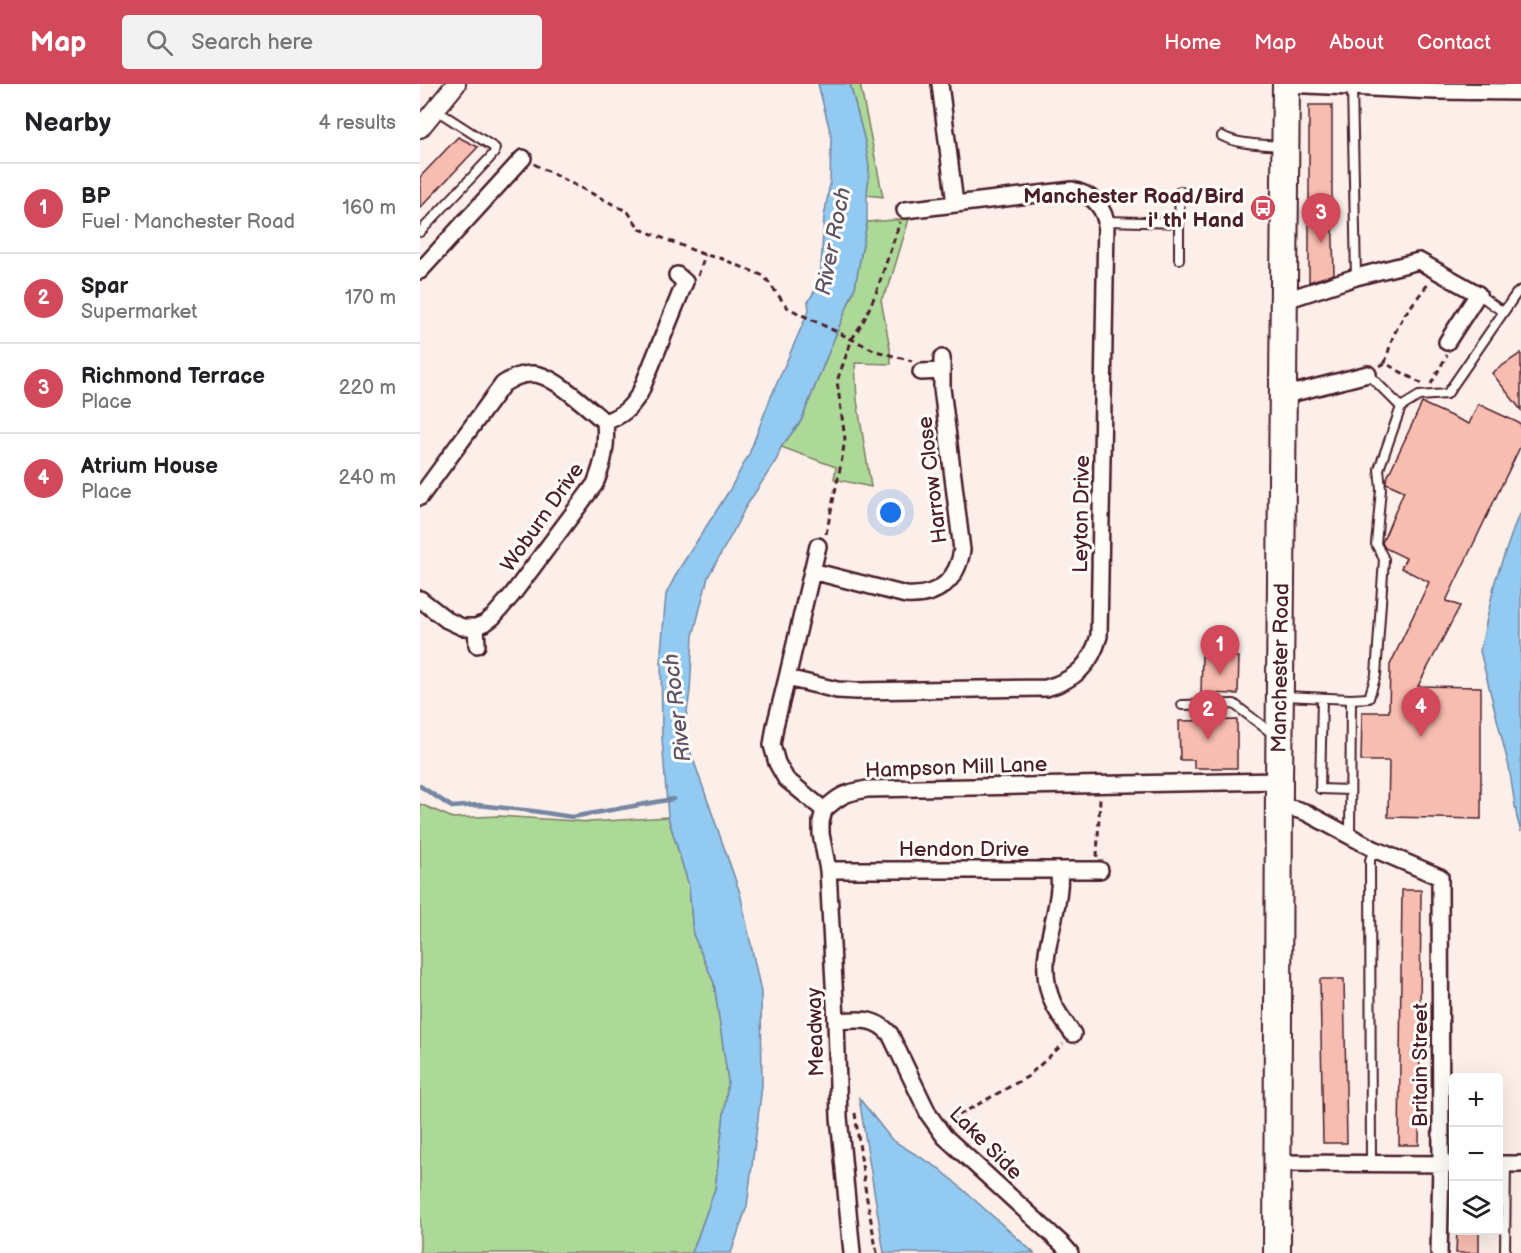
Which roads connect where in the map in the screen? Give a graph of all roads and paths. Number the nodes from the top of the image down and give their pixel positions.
1 (940, 84) edge
2 (1286, 84) edge
3 (450, 85) edge
4 (1360, 86) edge
5 (1435, 88) edge
6 (1521, 92) edge
7 (435, 110) junction
8 (420, 128) edge
9 (1222, 136) dead end
10 (1285, 146) junction
11 (524, 158) joint
12 (1180, 191) dead end
13 (955, 204) junction
14 (905, 210) joint
15 (1106, 221) junction
16 (1179, 223) junction
17 (420, 232) edge
18 (705, 255) junction
19 (1179, 259) dead end
20 (420, 271) edge
21 (1438, 271) junction
22 (681, 278) joint
23 (1356, 278) junction
24 (1521, 290) edge
25 (1478, 294) junction
26 (1283, 296) junction
27 (1503, 312) junction
28 (852, 339) junction
29 (1447, 342) joint
30 (1385, 363) junction
31 (921, 372) joint
32 (1368, 374) junction
33 (1282, 396) junction
34 (1401, 407) junction
35 (605, 422) junction
36 (420, 497) edge
37 (818, 546) joint
38 (812, 571) junction
39 (420, 598) edge
40 (476, 627) junction
41 (477, 645) dead end
42 (788, 678) junction
43 (1280, 696) junction
44 (1322, 698) junction
45 (1351, 699) junction
46 (1182, 705) dead end
47 (1279, 739) junction
48 (1279, 781) junction
49 (1101, 784) junction
50 (1350, 790) junction
51 (1278, 807) junction
52 (824, 810) junction
53 (1350, 836) junction
54 (1374, 849) junction
55 (828, 870) junction
56 (1059, 870) junction
57 (1098, 870) joint
58 (836, 1021) junction
59 (1073, 1034) joint
60 (855, 1113) dead end
61 (938, 1127) junction
62 (1276, 1163) junction
63 (1371, 1164) junction
64 (1447, 1164) edge
65 (1508, 1164) edge
66 (852, 1253) edge
67 (877, 1253) edge
68 (1070, 1253) edge
69 (1277, 1253) edge
70 (1439, 1253) edge
71 (1505, 1253) edge

1 - 13 street
2 - 4 street
2 - 10 highway, Manchester Road
3 - 7 street
4 - 5 street
4 - 23 lane
5 - 6 street
7 - 8 street
7 - 17 lane
9 - 10 lane
10 - 26 highway, Manchester Road
11 - 18 path
11 - 20 street
12 - 16 lane
13 - 14 street
13 - 15 street
14 - 28 path
15 - 16 lane
15 - 42 street, Leyton Drive
16 - 19 lane
18 - 22 path
18 - 28 path
21 - 23 street
21 - 25 street
21 - 30 path
22 - 35 street
23 - 26 street
24 - 27 lane
25 - 27 lane
25 - 29 street
26 - 33 highway, Manchester Road
27 - 34 lane
28 - 31 path
28 - 37 path
29 - 30 path
30 - 32 path
31 - 38 street, Harrow Close
32 - 33 street
32 - 34 lane
33 - 43 highway, Manchester Road
34 - 45 lane
35 - 36 street
35 - 40 street, Woburn Drive
37 - 38 street
38 - 42 street
39 - 40 street
40 - 41 street
42 - 52 street
43 - 44 lane
43 - 47 highway, Manchester Road
44 - 45 lane
44 - 50 lane
45 - 50 lane
46 - 47 lane
47 - 48 highway, Manchester Road
48 - 49 street, Hampson Mill Lane
48 - 51 highway, Manchester Road
49 - 52 street, Hampson Mill Lane
49 - 57 path
50 - 53 lane
51 - 53 street
51 - 62 highway, Manchester Road
52 - 55 street, Meadway
53 - 54 street
54 - 63 lane
54 - 64 street, Britain Street
55 - 56 street, Hendon Drive
55 - 58 street, Meadway
56 - 57 street, Hendon Drive
56 - 59 street
58 - 61 street, Lake Side
58 - 66 street, Meadway
59 - 61 path
60 - 67 path
61 - 68 street, Lake Side
62 - 63 street
62 - 69 highway, Manchester Road
63 - 64 street
64 - 70 street, Britain Street
65 - 71 lane

